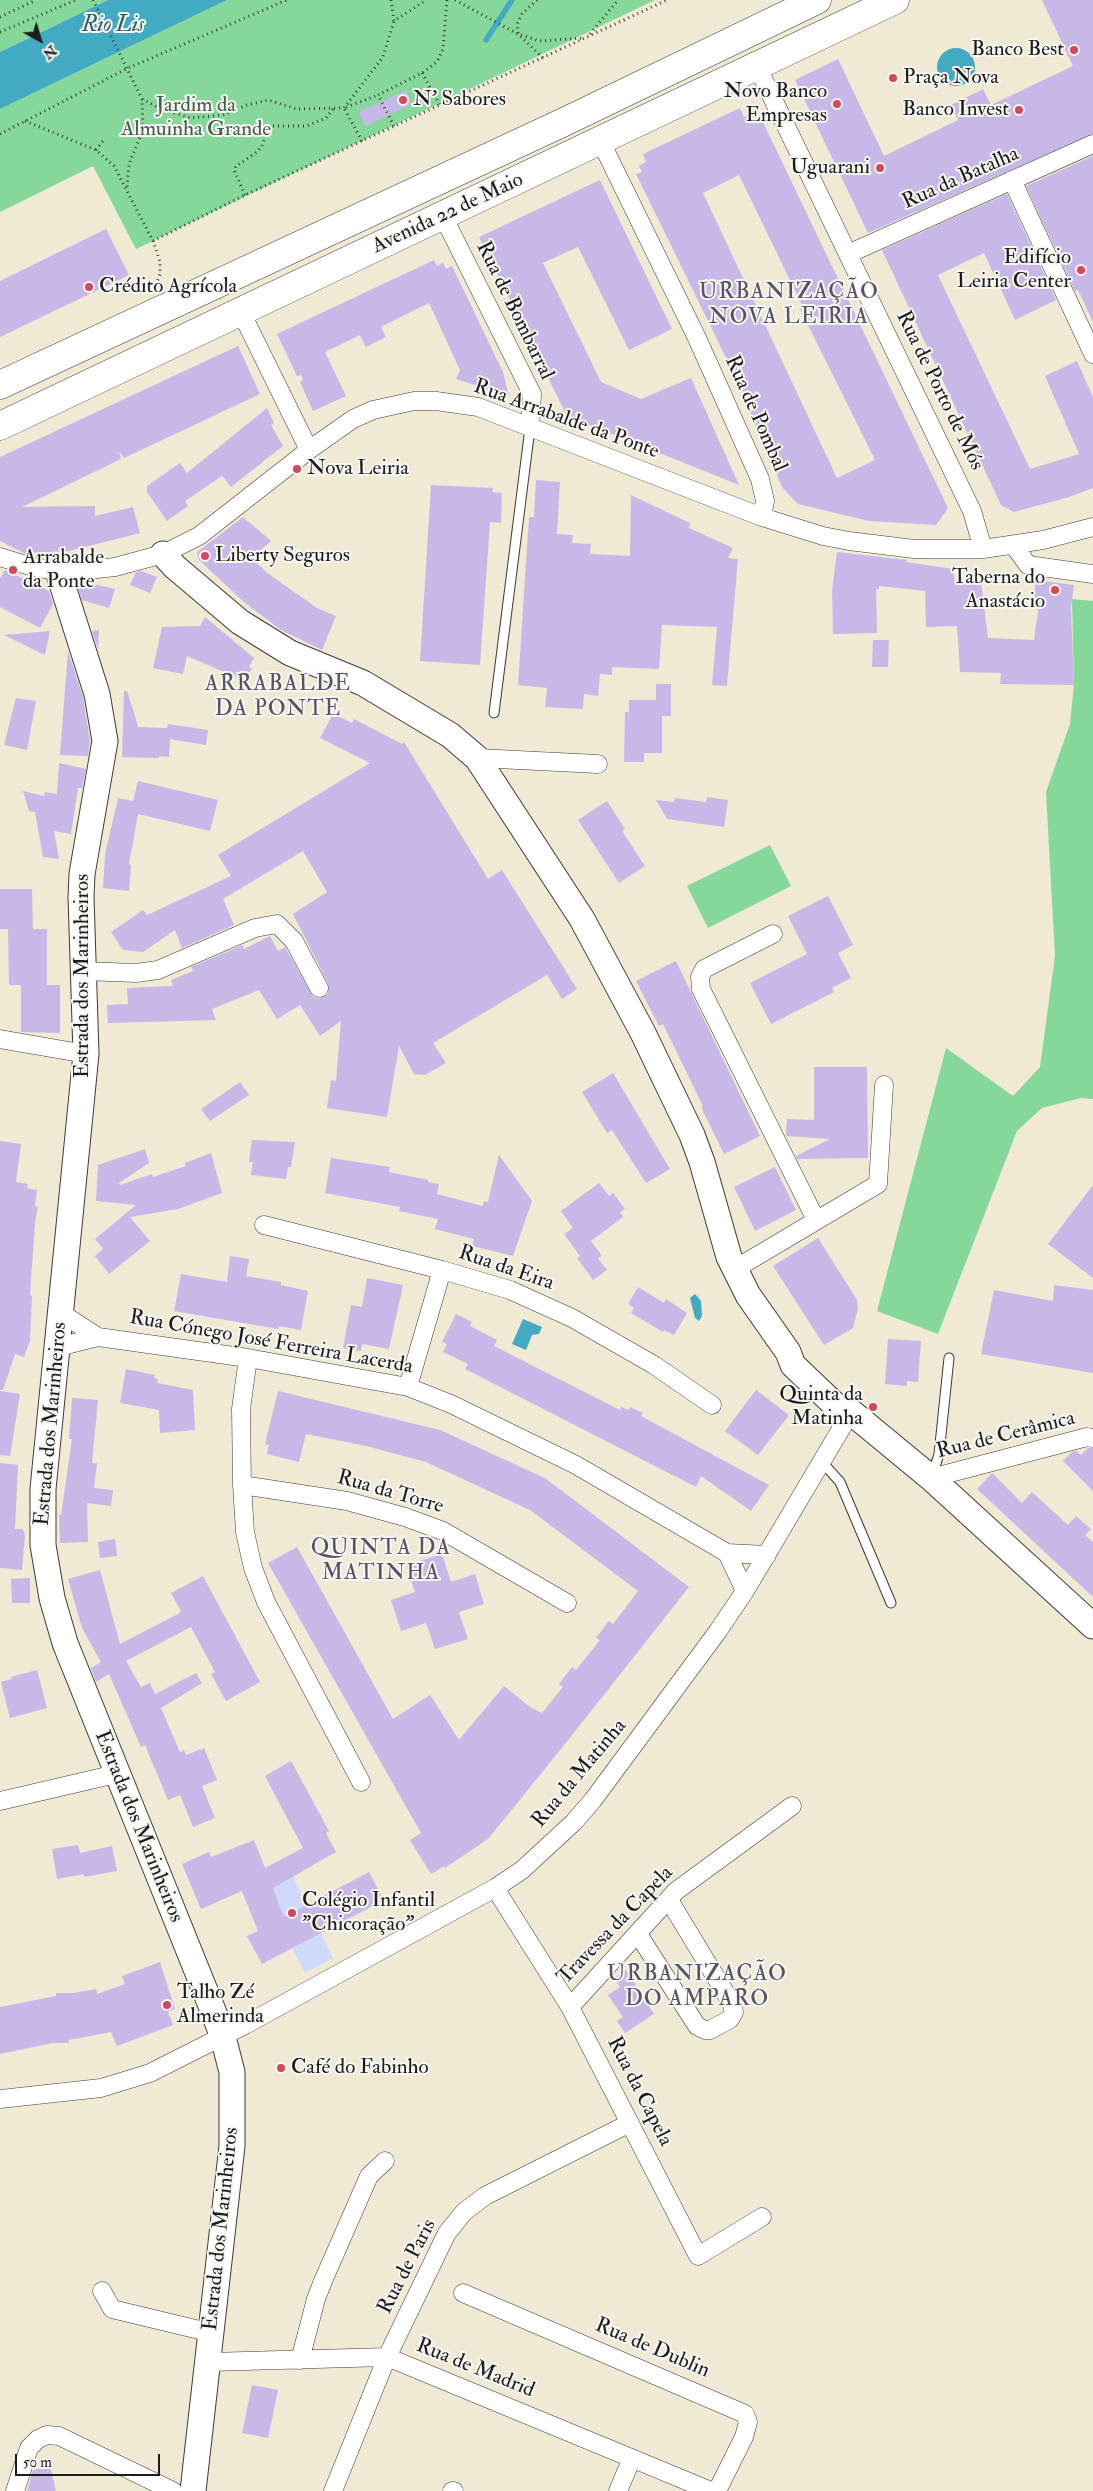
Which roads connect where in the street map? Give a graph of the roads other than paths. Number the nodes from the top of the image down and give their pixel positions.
1 (817, 0) edge
2 (895, 0) edge
3 (757, 66) junction
4 (601, 142) junction
5 (1093, 144) edge
6 (1012, 180) junction
7 (443, 216) junction
8 (848, 254) junction
9 (241, 312) junction
10 (1093, 354) edge
11 (0, 385) edge
12 (0, 426) edge
13 (530, 428) junction
14 (308, 450) junction
15 (762, 517) junction
16 (1093, 527) edge
17 (1014, 546) junction
18 (983, 549) junction
19 (163, 554) junction
20 (1, 560) edge
21 (58, 570) junction
22 (1093, 574) edge
23 (494, 714) dead end
24 (477, 758) junction
25 (598, 764) dead end
26 (773, 934) dead end
27 (83, 971) junction
28 (320, 988) dead end
29 (0, 1039) edge
30 (86, 1054) junction
31 (884, 1085) dead end
32 (816, 1220) junction
33 (264, 1225) dead end
34 (735, 1269) junction
35 (442, 1270) junction
36 (61, 1313) junction
37 (98, 1337) junction
38 (58, 1347) junction
39 (248, 1358) junction
40 (949, 1358) dead end
41 (408, 1387) junction
42 (712, 1405) dead end
43 (851, 1412) junction
44 (1093, 1438) edge
45 (822, 1462) junction
46 (931, 1478) junction
47 (242, 1485) junction
48 (727, 1553) junction
49 (767, 1555) junction
50 (745, 1591) junction
51 (568, 1603) dead end
52 (891, 1603) dead end
53 (1093, 1626) edge
54 (116, 1774) junction
55 (361, 1782) dead end
56 (0, 1801) edge
57 (792, 1806) dead end
58 (495, 1888) junction
59 (669, 1900) junction
60 (638, 1934) junction
61 (570, 2007) junction
62 (222, 2037) junction
63 (0, 2099) edge
64 (630, 2123) junction
65 (384, 2161) dead end
66 (762, 2217) dead end
67 (102, 2291) dead end
68 (463, 2293) dead end
69 (212, 2333) junction
70 (387, 2357) junction
71 (300, 2360) junction
72 (209, 2362) junction
73 (632, 2458) junction
74 (15, 2491) edge
75 (173, 2491) edge
76 (193, 2491) edge
77 (333, 2491) edge
78 (618, 2491) edge
79 (711, 2491) edge
80 (717, 2491) edge

1 - 11 main road, Avenida 22 de Maio
2 - 3 main road, Avenida 22 de Maio
3 - 4 main road, Avenida 22 de Maio
3 - 8 street, Rua de Porto de Mós
4 - 7 main road, Avenida 22 de Maio
4 - 15 street, Rua de Pombal
5 - 6 street, Rua da Batalha
6 - 8 street, Rua da Batalha
6 - 10 street
7 - 9 main road, Avenida 22 de Maio
7 - 13 street, Rua de Bombarral
8 - 18 street, Rua de Porto de Mós
9 - 12 main road, Avenida 22 de Maio
9 - 14 street
13 - 14 street, Rua Arrabalde da Ponte
13 - 15 street, Rua Arrabalde da Ponte
13 - 23 lane
14 - 19 street, Rua Arrabalde da Ponte
15 - 18 street, Rua Arrabalde da Ponte
16 - 17 street, Rua Arrabalde da Ponte
17 - 18 street, Rua Arrabalde da Ponte
17 - 22 street
19 - 21 street, Rua Arrabalde da Ponte
19 - 24 street
20 - 21 street, Rua Arrabalde da Ponte
21 - 27 street, Estrada dos Marinheiros
24 - 25 street
24 - 34 street
26 - 32 street
27 - 28 street
27 - 30 street, Estrada dos Marinheiros
29 - 30 street
30 - 36 street, Estrada dos Marinheiros
31 - 32 street
32 - 34 street
33 - 35 street, Rua da Eira
34 - 43 street
35 - 41 street
35 - 42 street, Rua da Eira
36 - 37 street, Rua Cónego José Ferreira Lacerda
36 - 38 street, Estrada dos Marinheiros
37 - 38 street, Rua Cónego José Ferreira Lacerda
37 - 39 street, Rua Cónego José Ferreira Lacerda
38 - 54 street, Estrada dos Marinheiros
39 - 41 street, Rua Cónego José Ferreira Lacerda
39 - 47 street
40 - 46 lane
41 - 48 street, Rua Cónego José Ferreira Lacerda
43 - 45 street, Rua da Matinha
43 - 46 street
44 - 46 street, Rua de Cerâmica
45 - 49 street, Rua da Matinha
45 - 52 lane
46 - 53 street
47 - 51 street, Rua da Torre
47 - 55 street
48 - 49 street, Rua Cónego José Ferreira Lacerda
48 - 50 street
49 - 50 street, Rua da Matinha
50 - 58 street, Rua da Matinha
54 - 56 street
54 - 62 street, Estrada dos Marinheiros
57 - 59 street, Travessa da Capela
58 - 61 street, Rua da Capela
58 - 62 street, Rua da Matinha
59 - 60 street, Travessa da Capela
59 - 60 street
60 - 61 street, Travessa da Capela
61 - 64 street, Rua da Capela
62 - 63 street, Rua da Matinha
62 - 69 street, Estrada dos Marinheiros
64 - 66 street, Rua da Capela
64 - 70 street, Rua de Paris
65 - 71 street
67 - 69 street
68 - 80 street, Rua de Dublin
69 - 72 street, Estrada dos Marinheiros
70 - 71 street, Rua de Madrid
70 - 73 street, Rua de Madrid
70 - 77 street, Rua de Paris
71 - 72 street, Rua de Madrid
72 - 76 street, Estrada dos Marinheiros
73 - 78 street
73 - 79 street, Rua de Madrid
74 - 75 street

